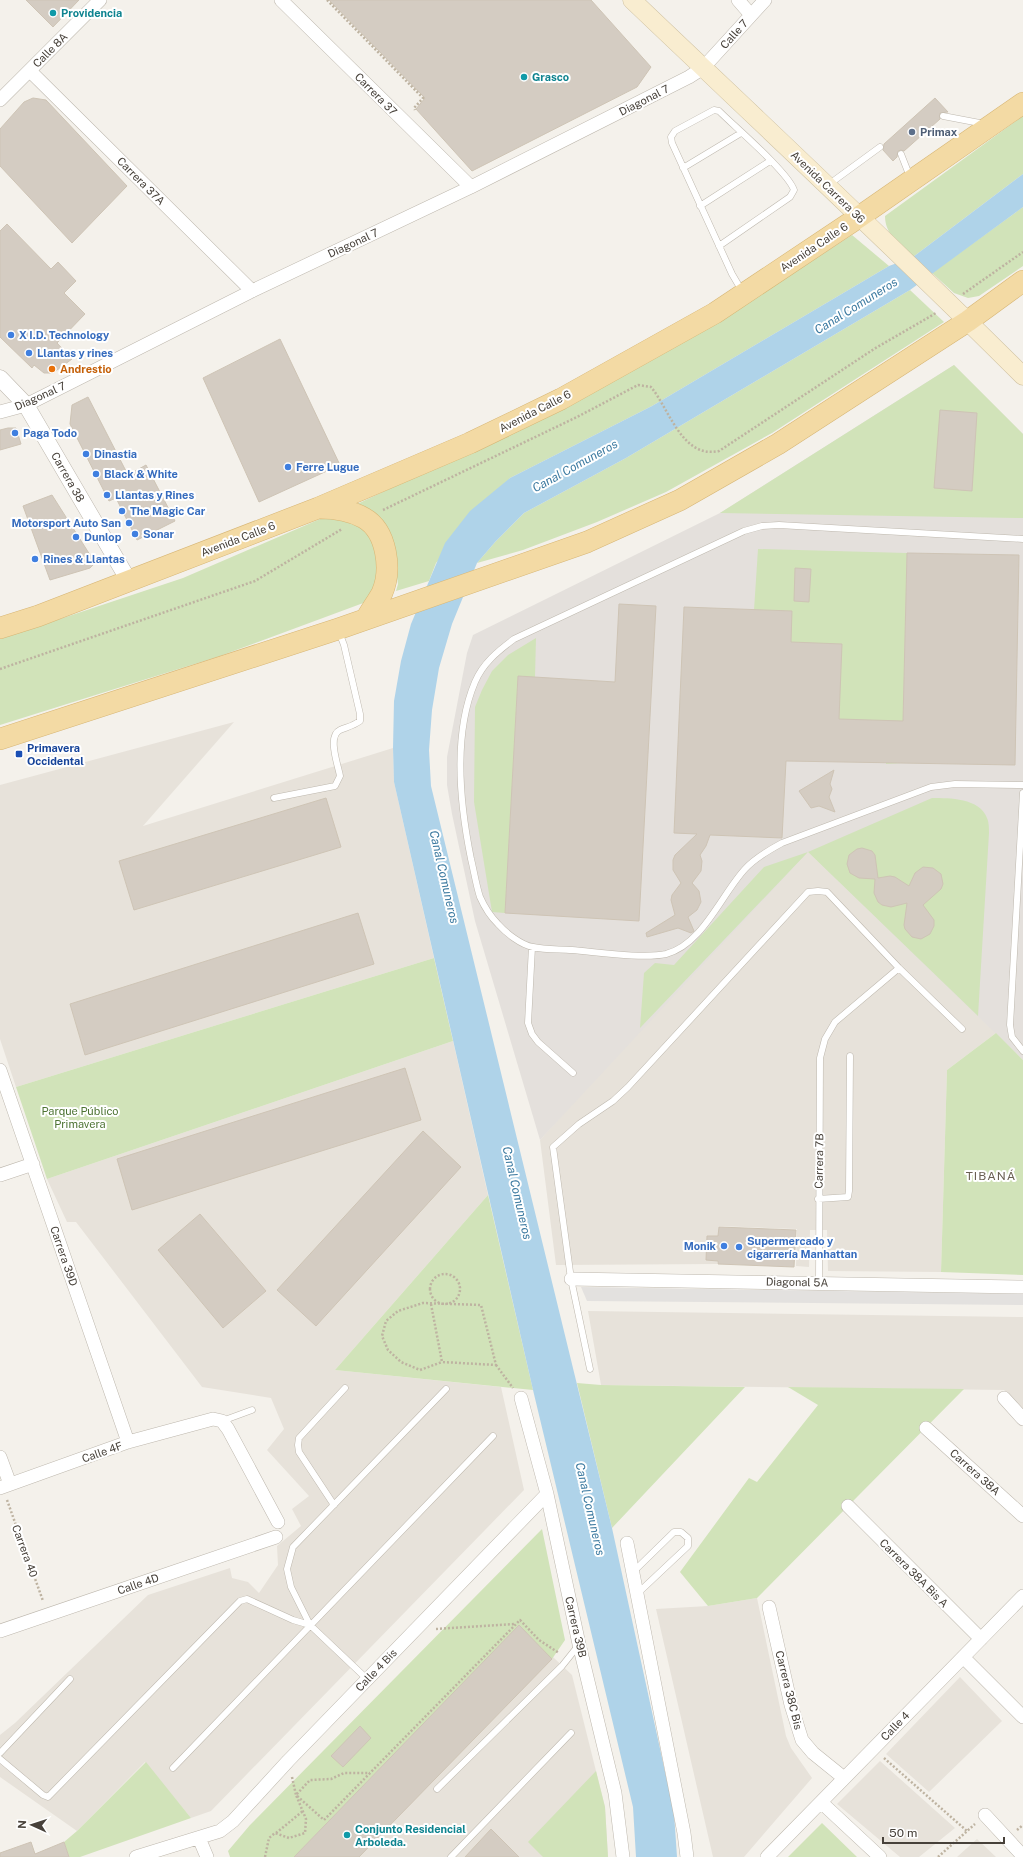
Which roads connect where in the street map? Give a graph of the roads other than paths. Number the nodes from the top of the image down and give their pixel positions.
1 (100, 0) edge
2 (281, 0) edge
3 (632, 0) edge
4 (738, 0) edge
5 (765, 0) edge
6 (751, 16) junction
7 (703, 68) junction
8 (30, 71) junction
9 (0, 100) edge
10 (1023, 103) edge
11 (943, 116) dead end
12 (992, 125) junction
13 (741, 133) junction
14 (880, 147) dead end
15 (901, 154) dead end
16 (770, 161) junction
17 (683, 168) junction
18 (912, 181) junction
19 (827, 186) junction
20 (471, 187) junction
21 (700, 206) junction
22 (859, 217) junction
23 (719, 246) junction
24 (1023, 281) edge
25 (252, 291) junction
26 (744, 294) junction
27 (968, 321) junction
28 (1023, 376) edge
29 (0, 378) edge
30 (26, 405) junction
31 (0, 412) edge
32 (318, 508) junction
33 (1023, 539) edge
34 (129, 581) junction
35 (366, 619) junction
36 (0, 628) edge
37 (338, 629) junction
38 (0, 739) edge
39 (1023, 785) edge
40 (1023, 794) edge
41 (274, 798) dead end
42 (532, 947) junction
43 (899, 968) junction
44 (962, 1029) dead end
45 (1023, 1051) edge
46 (850, 1056) dead end
47 (0, 1070) edge
48 (573, 1073) dead end
49 (33, 1164) junction
50 (0, 1174) edge
51 (818, 1199) junction
52 (571, 1279) junction
53 (819, 1282) junction
54 (1023, 1287) edge
55 (590, 1369) dead end
56 (345, 1388) dead end
57 (446, 1389) dead end
58 (521, 1398) road end
59 (1004, 1398) dead end
60 (252, 1410) dead end
61 (1023, 1419) edge
62 (222, 1421) junction
63 (926, 1428) dead end
64 (493, 1436) dead end
65 (128, 1442) junction
66 (0, 1457) edge
67 (4, 1486) edge
68 (547, 1494) junction
69 (334, 1505) junction
70 (848, 1506) dead end
71 (1023, 1516) edge
72 (278, 1522) dead end
73 (276, 1537) dead end
74 (627, 1543) dead end
75 (634, 1572) junction
76 (637, 1594) junction
77 (1023, 1596) edge
78 (769, 1607) dead end
79 (310, 1625) junction
80 (0, 1631) edge
81 (981, 1639) junction
82 (579, 1644) junction
83 (963, 1657) junction
84 (70, 1679) dead end
85 (367, 1679) junction
86 (1023, 1717) edge
87 (571, 1733) dead end
88 (0, 1753) edge
89 (0, 1759) edge
90 (173, 1768) dead end
91 (844, 1778) junction
92 (437, 1790) dead end
93 (822, 1803) junction
94 (984, 1816) road end
95 (199, 1838) junction
96 (456, 1852) junction
97 (1023, 1856) edge
98 (136, 1857) edge
99 (207, 1857) edge
100 (451, 1857) edge
101 (462, 1857) edge
102 (623, 1857) edge
103 (687, 1857) edge
104 (767, 1857) edge
105 (880, 1857) edge

1 - 8 street, Calle 8A
2 - 20 street, Carrera 37
3 - 7 main road, Avenida Carrera 36
4 - 6 street
5 - 6 street, Calle 7
6 - 7 street, Calle 7
7 - 19 main road, Avenida Carrera 36
7 - 20 street, Diagonal 7
8 - 9 street, Calle 8A
8 - 25 street, Carrera 37A
10 - 12 main road, Avenida Calle 6
11 - 12 lane
12 - 18 main road, Avenida Calle 6
13 - 16 lane
13 - 17 lane
13 - 17 lane
14 - 19 lane
15 - 18 lane
16 - 21 lane
16 - 23 lane
17 - 21 lane
18 - 22 main road, Avenida Calle 6
19 - 22 main road, Avenida Carrera 36
20 - 25 street, Diagonal 7
21 - 23 lane
22 - 26 main road, Avenida Calle 6
22 - 27 main road, Avenida Carrera 36
23 - 26 lane
24 - 27 main road
25 - 30 street, Diagonal 7
26 - 32 main road, Avenida Calle 6
27 - 28 main road, Avenida Carrera 36
27 - 35 main road
29 - 30 street, Carrera 38
30 - 31 street, Diagonal 7
30 - 34 street, Carrera 38
32 - 34 main road, Avenida Calle 6
32 - 35 main road
33 - 42 lane
34 - 36 main road, Avenida Calle 6
35 - 37 main road
37 - 38 main road
37 - 41 lane
39 - 42 lane
40 - 45 lane
42 - 48 lane
43 - 44 lane
43 - 51 lane, Carrera 7B
43 - 52 lane
46 - 51 lane
47 - 49 street, Carrera 39D
49 - 50 street
49 - 65 street, Carrera 39D
51 - 53 lane, Carrera 7B
52 - 53 street, Diagonal 5A
52 - 55 lane
53 - 54 street, Diagonal 5A
56 - 69 lane
57 - 69 lane
58 - 68 street, Carrera 39B
59 - 61 street
60 - 62 lane
62 - 65 street, Calle 4F
62 - 72 street
63 - 71 street, Carrera 38A
64 - 79 lane
65 - 67 street, Calle 4F
66 - 67 street
68 - 82 street, Carrera 39B
68 - 85 street, Calle 4 Bis
69 - 79 lane
70 - 81 street, Carrera 38A Bis A
73 - 80 street, Calle 4D
74 - 75 street
75 - 76 street
75 - 76 lane
76 - 103 street
77 - 81 street, Calle 4
78 - 91 street, Carrera 38C Bis
79 - 85 lane
79 - 89 lane
79 - 90 lane
81 - 83 street, Calle 4
82 - 92 lane
82 - 102 street, Carrera 39B
83 - 86 street
83 - 91 street, Calle 4
84 - 88 lane
85 - 95 street, Calle 4 Bis
87 - 96 lane
91 - 93 street, Calle 4
93 - 104 street, Calle 4
93 - 105 street
94 - 97 street
95 - 98 street, Calle 4 Bis
95 - 99 street
96 - 100 lane
96 - 101 lane

